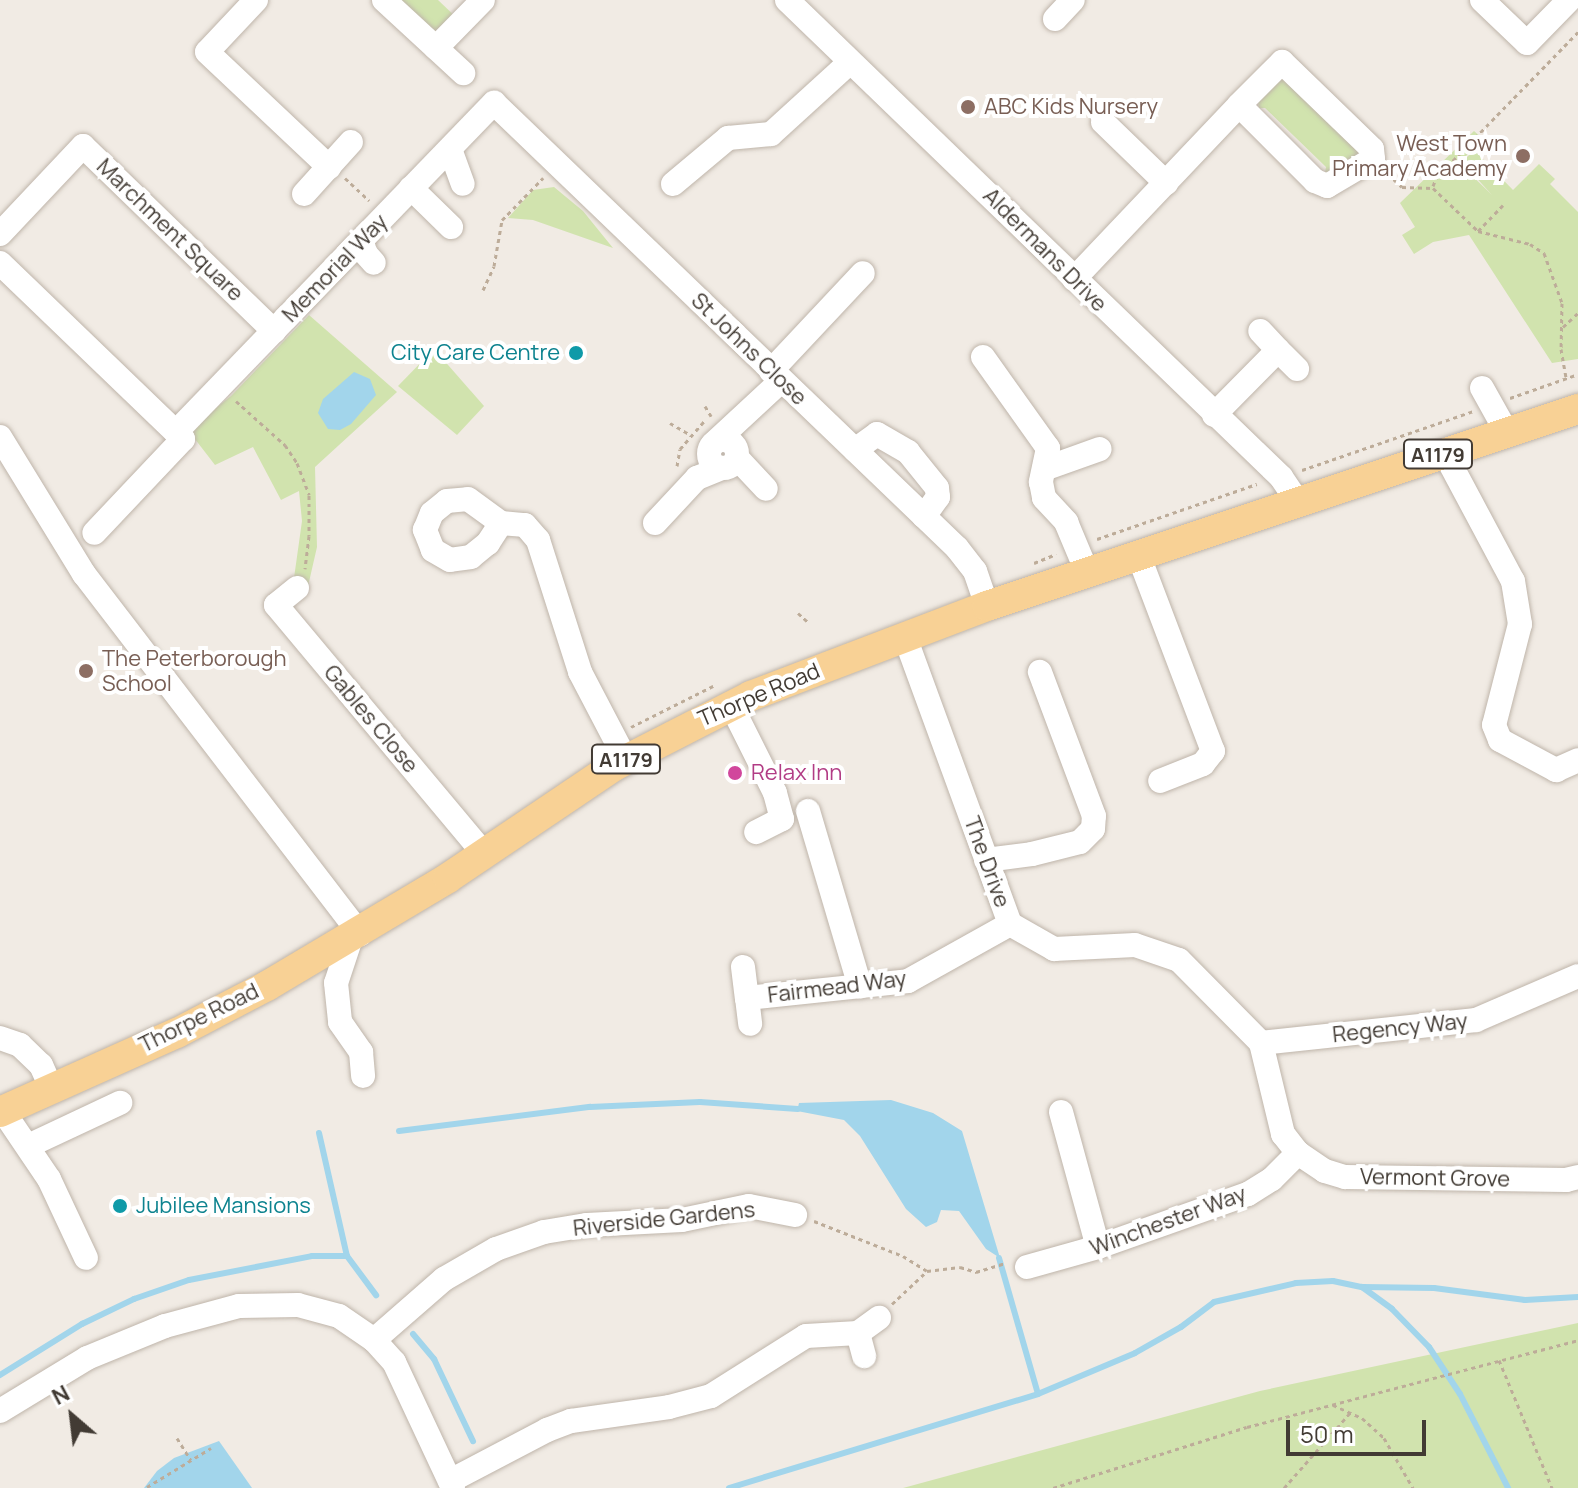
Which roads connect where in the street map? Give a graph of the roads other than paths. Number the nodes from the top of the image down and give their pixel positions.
1 (256, 0) edge
2 (384, 0) edge
3 (483, 0) edge
4 (787, 0) edge
5 (1073, 0) edge
6 (1482, 0) edge
7 (1569, 0) edge
8 (1055, 19) dead end
9 (436, 48) junction
10 (850, 62) junction
11 (463, 73) dead end
12 (494, 103) joint
13 (1239, 105) junction
14 (1103, 122) dead end
15 (1166, 183) junction
16 (673, 184) dead end
17 (411, 188) junction
18 (304, 194) dead end
19 (451, 227) dead end
20 (0, 234) edge
21 (0, 263) edge
22 (863, 273) dead end
23 (1074, 279) junction
24 (274, 331) junction
25 (1260, 331) dead end
26 (1278, 350) junction
27 (983, 357) dead end
28 (1297, 369) dead end
29 (776, 376) junction
30 (1487, 396) road end
31 (1578, 409) edge
32 (1214, 415) junction
33 (1506, 431) junction
34 (176, 432) junction
35 (0, 437) edge
36 (1100, 449) dead end
37 (855, 450) junction
38 (1444, 452) junction
39 (1044, 469) junction
40 (1298, 502) junction
41 (924, 516) junction
42 (501, 523) dead end
43 (655, 523) dead end
44 (94, 533) dead end
45 (1138, 554) junction
46 (1082, 559) junction
47 (297, 588) road end
48 (987, 606) junction
49 (905, 637) junction
50 (1040, 672) dead end
51 (731, 705) junction
52 (626, 760) junction
53 (1578, 760) edge
54 (1160, 781) dead end
55 (808, 811) dead end
56 (756, 832) dead end
57 (483, 853) junction
58 (986, 860) junction
59 (1010, 924) junction
60 (356, 936) junction
61 (743, 967) dead end
62 (1578, 976) edge
63 (860, 986) junction
64 (747, 998) junction
65 (750, 1024) dead end
66 (0, 1038) edge
67 (1261, 1043) junction
68 (363, 1076) dead end
69 (51, 1087) junction
70 (120, 1103) dead end
71 (1, 1111) edge
72 (1061, 1112) dead end
73 (28, 1146) junction
74 (1298, 1153) junction
75 (1578, 1177) edge
76 (795, 1215) road end
77 (1098, 1247) junction
78 (86, 1258) dead end
79 (1021, 1263) road end
80 (879, 1318) road end
81 (374, 1340) junction
82 (0, 1411) edge
83 (452, 1485) edge

1 - 18 street
2 - 9 street
3 - 9 street
4 - 10 street, Aldermans Drive
5 - 8 street
6 - 7 street
9 - 11 street
10 - 16 street
10 - 23 street, Aldermans Drive
12 - 17 street, Memorial Way
12 - 29 street, St Johns Close
13 - 13 street
13 - 15 street
14 - 15 street
15 - 23 street
17 - 19 street
17 - 24 street, Memorial Way
20 - 24 street, Marchment Square
21 - 34 street
22 - 29 street
23 - 32 street, Aldermans Drive
24 - 34 street, Memorial Way
25 - 26 street
26 - 28 street
26 - 32 street
27 - 39 street
29 - 37 street, St Johns Close
29 - 43 street
30 - 33 street
31 - 33 main road, Thorpe Road / A1179
32 - 40 street, Aldermans Drive
33 - 38 main road, Thorpe Road / A1179
34 - 44 street, Memorial Way
35 - 60 street
36 - 39 street
37 - 41 street, St Johns Close
37 - 41 street
38 - 40 main road, Thorpe Road / A1179
38 - 53 street
39 - 46 street
40 - 45 main road, Thorpe Road / A1179
41 - 48 street, St Johns Close
42 - 52 street
45 - 46 main road, Thorpe Road / A1179
45 - 54 street
46 - 48 main road, Thorpe Road / A1179
47 - 57 street, Gables Close
48 - 49 main road, Thorpe Road / A1179
49 - 51 main road, Thorpe Road / A1179
49 - 58 street, The Drive
50 - 58 street
51 - 52 main road, Thorpe Road / A1179
51 - 56 street
52 - 57 main road, Thorpe Road / A1179
55 - 63 street
57 - 60 main road, Thorpe Road / A1179
58 - 59 street, The Drive
59 - 63 street, Fairmead Way
59 - 67 street, The Drive
60 - 68 street
60 - 69 main road, Thorpe Road / A1179
61 - 64 street, Fairmead Way
62 - 67 street, Regency Way
63 - 64 street, Fairmead Way
64 - 65 street, Fairmead Way
66 - 69 street
67 - 74 street
69 - 71 main road, Thorpe Road / A1179
70 - 73 street
71 - 73 street
72 - 77 street
73 - 78 street
74 - 75 street, Vermont Grove
74 - 77 street, Winchester Way
76 - 81 street, Riverside Gardens
77 - 79 street, Winchester Way
80 - 83 street
81 - 82 street
81 - 83 street

